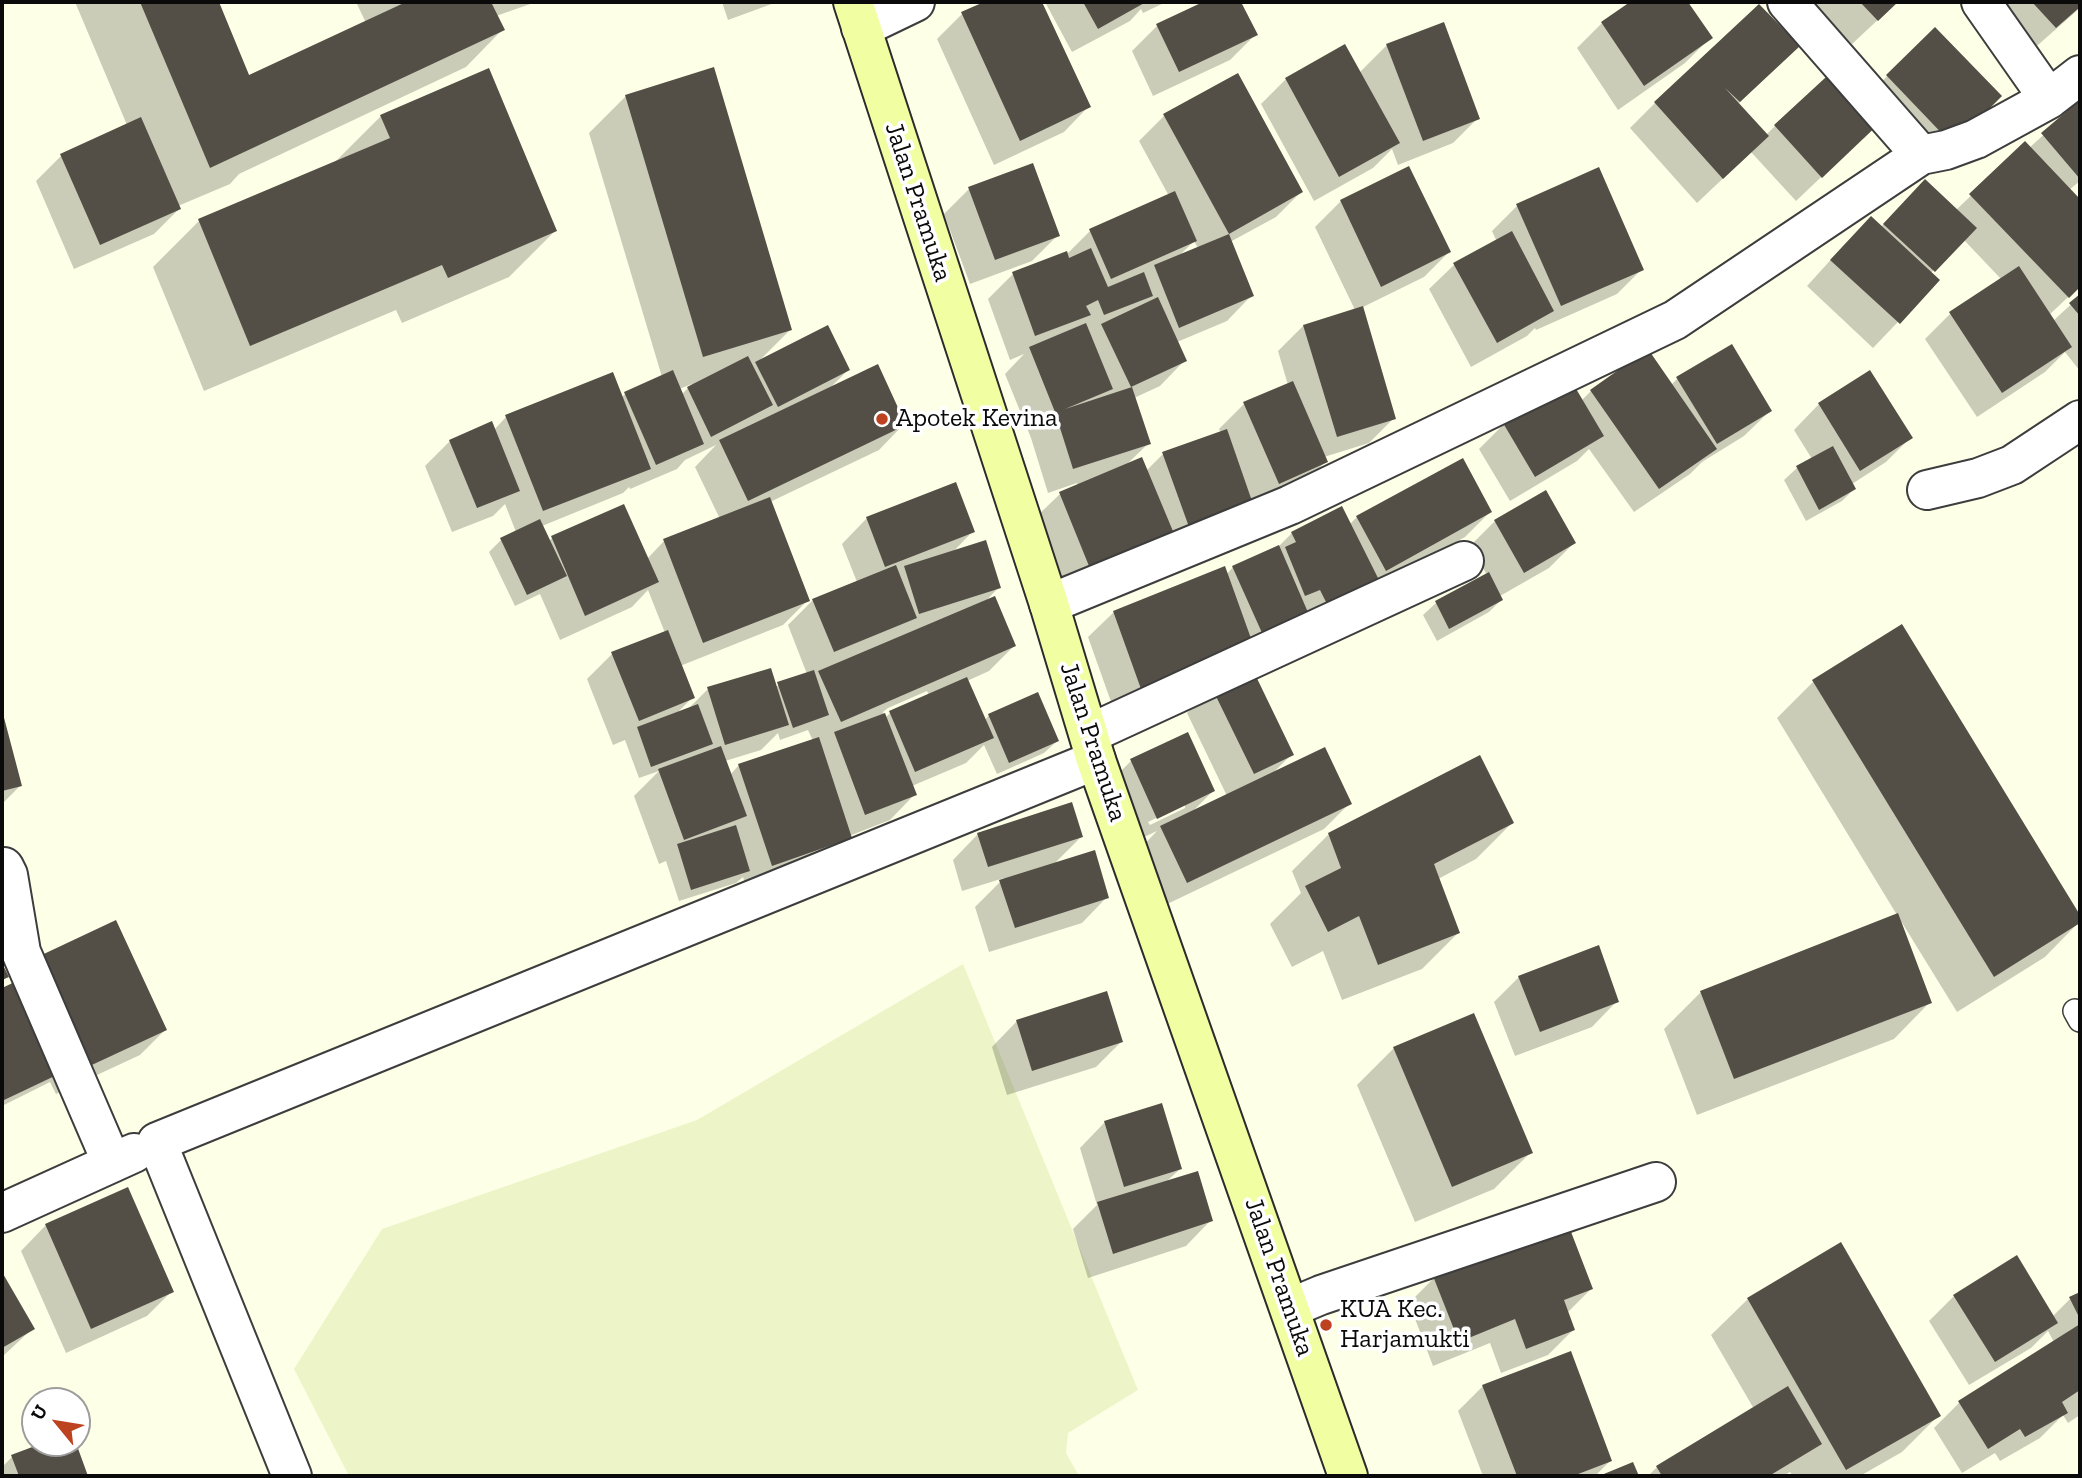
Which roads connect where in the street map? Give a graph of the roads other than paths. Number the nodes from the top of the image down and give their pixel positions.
1 (915, 2) edge
2 (1787, 2) edge
3 (1981, 2) edge
4 (857, 15) edge
5 (2080, 75) edge
6 (2049, 99) junction
7 (1921, 155) junction
8 (2080, 420) edge
9 (1927, 490) dead end
10 (1464, 561) dead end
11 (1049, 604) junction
12 (1093, 747) junction
13 (4, 867) dead end
14 (157, 1142) junction
15 (112, 1163) junction
16 (1656, 1182) dead end
17 (2, 1213) edge
18 (1322, 1296) junction
19 (292, 1476) edge
20 (1348, 1476) edge

1 - 4 street
2 - 7 street
3 - 6 street
4 - 11 street, Jalan Pramuka
5 - 6 street
6 - 7 street
7 - 11 street
8 - 9 street
10 - 12 street
11 - 12 street, Jalan Pramuka
12 - 14 street
12 - 18 street, Jalan Pramuka
13 - 15 street
14 - 15 street
14 - 19 street
15 - 17 street
16 - 18 street
18 - 20 street, Jalan Pramuka

